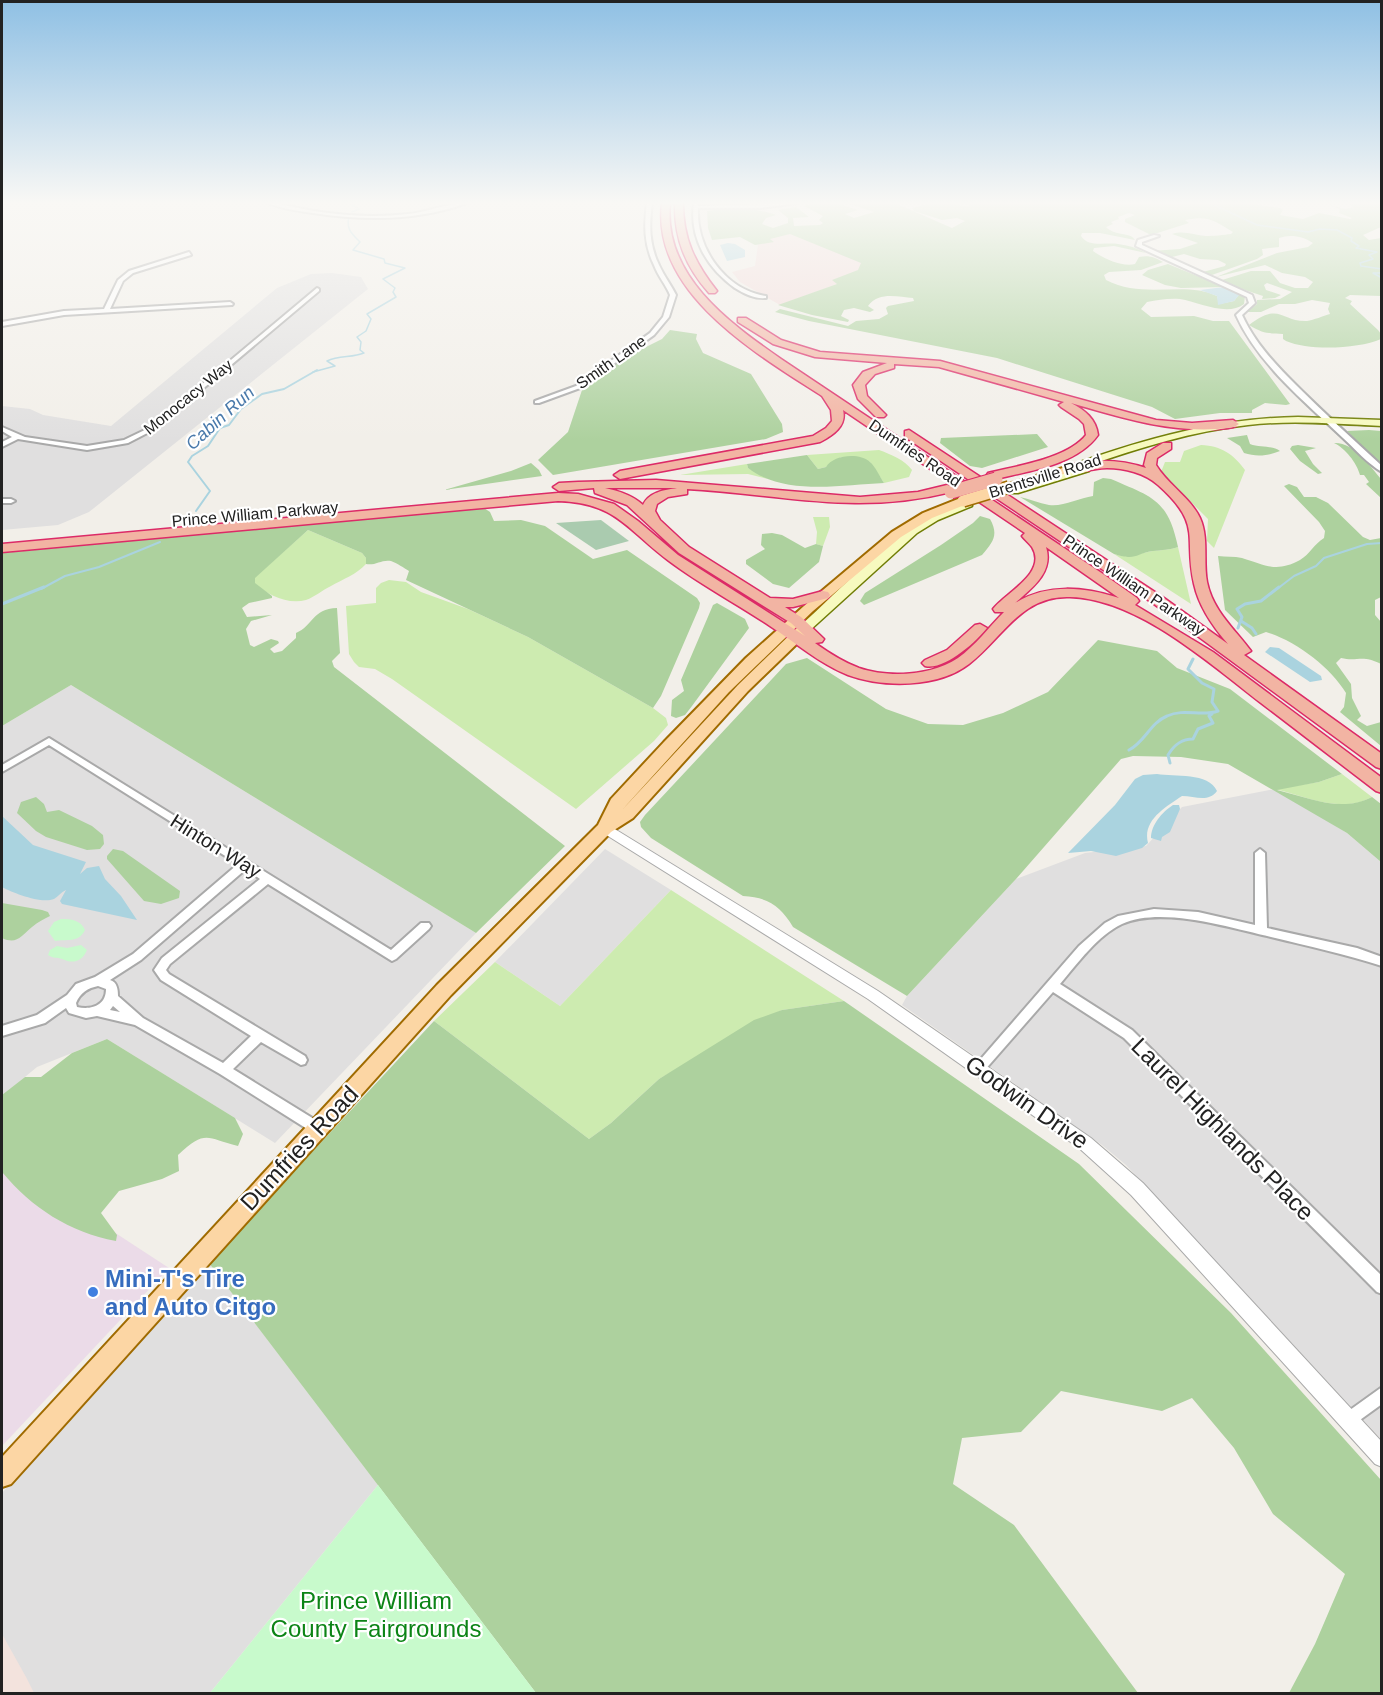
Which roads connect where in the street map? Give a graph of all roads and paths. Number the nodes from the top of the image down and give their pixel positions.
1 (120, 282) edge
2 (666, 282) edge
3 (688, 282) edge
4 (705, 282) edge
5 (733, 282) edge
6 (1219, 282) edge
7 (317, 290) dead end
8 (716, 296) dead end
9 (764, 297) dead end
10 (230, 304) dead end
11 (106, 310) junction
12 (2, 324) edge
13 (801, 363) dead end
14 (816, 386) junction
15 (845, 392) dead end
16 (1046, 394) junction
17 (537, 402) dead end
18 (880, 415) junction
19 (1295, 421) junction
20 (1332, 421) junction
21 (1382, 423) edge
22 (1233, 424) junction
23 (2, 429) edge
24 (17, 437) junction
25 (2, 445) edge
26 (1167, 446) junction
27 (1102, 463) junction
28 (1073, 468) junction
29 (1382, 470) edge
30 (994, 478) junction
31 (1164, 483) junction
32 (1011, 489) junction
33 (598, 490) junction
34 (699, 491) junction
35 (949, 491) junction
36 (508, 492) junction
37 (473, 495) junction
38 (967, 499) junction
39 (2, 501) edge
40 (11, 501) dead end
41 (427, 508) junction
42 (655, 524) junction
43 (2, 538) edge
44 (2, 548) edge
45 (823, 595) junction
46 (767, 601) junction
47 (795, 629) junction
48 (1218, 663) junction
49 (1303, 704) junction
50 (1382, 763) edge
51 (2, 769) edge
52 (1382, 787) edge
53 (605, 828) junction
54 (1260, 853) dead end
55 (244, 864) junction
56 (268, 878) junction
57 (425, 926) dead end
58 (1262, 930) junction
59 (138, 957) junction
60 (1382, 962) edge
61 (98, 981) junction
62 (1052, 985) junction
63 (112, 993) junction
64 (71, 999) junction
65 (97, 1011) junction
66 (77, 1012) junction
67 (41, 1019) junction
68 (139, 1022) junction
69 (2, 1031) edge
70 (260, 1035) junction
71 (301, 1060) dead end
72 (979, 1068) junction
73 (224, 1070) junction
74 (317, 1128) junction
75 (1382, 1287) edge
76 (1382, 1394) edge
77 (1348, 1420) junction
78 (1382, 1457) edge
79 (2, 1475) edge

1 - 11 street
2 - 17 street, Smith Lane
3 - 14 highway, Dumfries Road
4 - 8 highway
5 - 9 street
6 - 20 street
7 - 24 street, Monocacy Way
10 - 11 street
11 - 12 street
13 - 16 highway
14 - 37 highway
14 - 38 highway, Dumfries Road
15 - 18 highway, Dumfries Road
16 - 22 highway
16 - 30 highway
18 - 30 highway
18 - 49 highway, Prince William Parkway
19 - 20 main road, Brentsville Road
19 - 22 main road, Brentsville Road
19 - 26 main road, Brentsville Road
20 - 21 main road, Brentsville Road
20 - 29 street
22 - 28 main road, Brentsville Road
23 - 24 street, Monocacy Way
24 - 25 street
26 - 27 main road, Brentsville Road
26 - 31 highway
27 - 28 highway
27 - 31 highway
27 - 32 main road, Brentsville Road
28 - 32 main road, Brentsville Road
30 - 35 highway, bridge
31 - 49 highway
32 - 38 main road, Brentsville Road, bridge
33 - 34 highway
33 - 36 highway
33 - 41 highway
33 - 42 highway
34 - 35 highway
34 - 42 highway
35 - 36 highway
36 - 37 highway, Prince William Parkway
37 - 43 highway, Prince William Parkway
38 - 45 main road, Brentsville Road
38 - 47 main road, Brentsville Road
38 - 47 highway
38 - 48 highway, Dumfries Road
39 - 40 street
41 - 44 highway, Prince William Parkway
41 - 47 highway
42 - 46 highway
45 - 46 highway
45 - 47 main road, Brentsville Road
46 - 47 highway
47 - 48 highway
47 - 53 main road, Dumfries Road
48 - 52 highway
49 - 50 highway, Prince William Parkway
51 - 55 street, Hinton Way
53 - 72 street, Godwin Drive
53 - 74 main road, Dumfries Road
54 - 58 street
55 - 56 street, Hinton Way
55 - 59 street
56 - 57 street, Hinton Way
56 - 70 street
58 - 60 street
58 - 62 street
59 - 61 street
59 - 63 street
61 - 63 street
61 - 64 street
62 - 72 street
62 - 75 street, Laurel Highlands Place
63 - 65 street
63 - 68 street
64 - 66 street
64 - 67 street
65 - 66 street
65 - 68 street
66 - 67 street
67 - 69 street
68 - 73 street
70 - 71 street
70 - 73 street
72 - 77 street, Godwin Drive
73 - 74 street
74 - 79 main road, Dumfries Road
76 - 77 street
77 - 78 street, Godwin Drive

